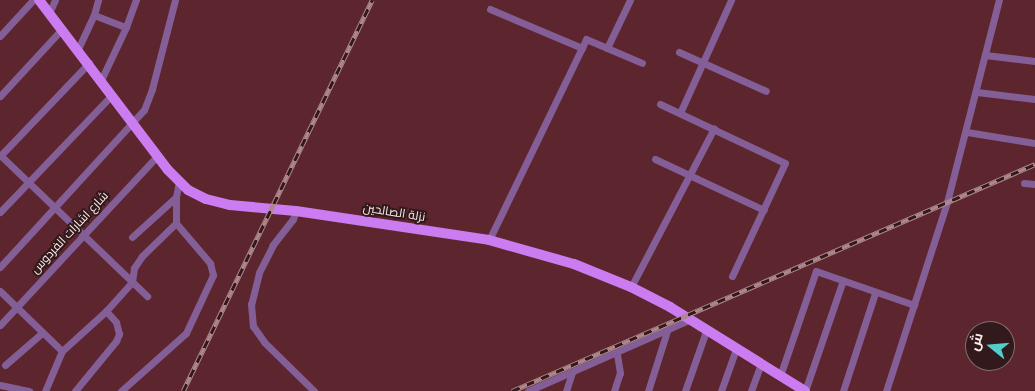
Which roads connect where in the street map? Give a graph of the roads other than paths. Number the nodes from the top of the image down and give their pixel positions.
1 (33, 0) edge
2 (39, 0) edge
3 (55, 0) edge
4 (98, 0) edge
5 (136, 0) edge
6 (175, 0) edge
7 (630, 0) edge
8 (731, 0) edge
9 (999, 0) edge
10 (490, 9) dead end
11 (49, 13) junction
12 (94, 15) junction
13 (62, 28) junction
14 (126, 28) junction
15 (0, 36) edge
16 (582, 48) junction
17 (607, 48) junction
18 (78, 49) junction
19 (679, 52) dead end
20 (985, 55) junction
21 (1035, 61) edge
22 (703, 62) junction
23 (89, 63) junction
24 (642, 63) dead end
25 (101, 80) junction
26 (766, 91) dead end
27 (977, 92) junction
28 (112, 94) junction
29 (0, 96) edge
30 (1035, 99) edge
31 (660, 104) dead end
32 (680, 113) junction
33 (132, 124) junction
34 (714, 128) junction
35 (967, 132) junction
36 (1035, 143) edge
37 (0, 155) edge
38 (157, 156) junction
39 (655, 160) dead end
40 (689, 175) junction
41 (179, 180) junction
42 (28, 182) junction
43 (1024, 183) dead end
44 (1035, 184) edge
45 (176, 197) junction
46 (56, 208) junction
47 (764, 210) junction
48 (296, 211) junction
49 (0, 212) edge
50 (176, 223) junction
51 (84, 235) junction
52 (132, 237) dead end
53 (489, 240) junction
54 (0, 267) edge
55 (732, 276) dead end
56 (843, 280) junction
57 (132, 282) junction
58 (631, 287) junction
59 (0, 290) edge
60 (875, 293) junction
61 (147, 296) dead end
62 (914, 306) junction
63 (16, 307) junction
64 (106, 311) junction
65 (690, 319) junction
66 (0, 325) edge
67 (667, 330) junction
68 (706, 331) junction
69 (42, 333) junction
70 (736, 349) junction
71 (62, 351) junction
72 (617, 353) junction
73 (761, 364) junction
74 (5, 365) dead end
75 (572, 372) junction
76 (780, 376) junction
77 (0, 385) edge
78 (29, 391) edge
79 (45, 391) edge
80 (75, 391) edge
81 (121, 391) edge
82 (314, 391) edge
83 (528, 391) edge
84 (566, 391) edge
85 (614, 391) edge
86 (648, 391) edge
87 (685, 391) edge
88 (721, 391) edge
89 (751, 391) edge
90 (805, 391) edge
91 (843, 391) edge
92 (886, 391) edge

1 - 15 street
2 - 11 main road, نزلة الصالحين
3 - 11 street
4 - 12 street
5 - 14 street
6 - 33 street
7 - 17 street
8 - 22 street
9 - 20 street
10 - 16 street
11 - 13 main road, نزلة الصالحين
12 - 14 street
12 - 18 street
13 - 18 main road, نزلة الصالحين
13 - 29 street
14 - 25 street
16 - 17 street
16 - 53 street
17 - 24 street
18 - 23 main road, نزلة الصالحين
19 - 22 street
20 - 21 street
20 - 27 street
22 - 26 street
22 - 32 street
23 - 25 main road, نزلة الصالحين
23 - 37 street
25 - 28 main road, نزلة الصالحين
27 - 30 street
27 - 35 street
28 - 33 main road, نزلة الصالحين
28 - 42 street
31 - 32 street
32 - 34 street
33 - 38 main road, نزلة الصالحين
33 - 46 street
34 - 40 street
34 - 47 street
35 - 36 street
35 - 62 street
37 - 42 street
38 - 41 main road, نزلة الصالحين
38 - 51 street, شارع اشارات الفردوس
39 - 40 street
40 - 47 street
40 - 58 street
41 - 45 street
41 - 48 main road, نزلة الصالحين
42 - 46 street
42 - 49 street
43 - 44 street
45 - 50 street
45 - 52 street
46 - 51 street
46 - 54 street
47 - 55 street
48 - 53 main road, نزلة الصالحين
48 - 82 street
50 - 57 street
50 - 81 street
51 - 57 street
51 - 63 street, شارع اشارات الفردوس
53 - 58 main road, نزلة الصالحين
56 - 60 street
56 - 76 street
56 - 90 street
57 - 61 street
57 - 64 street
58 - 65 main road, نزلة الصالحين
59 - 63 street
60 - 62 street
60 - 91 street
62 - 92 street
63 - 66 street, شارع اشارات الفردوس
63 - 69 street
64 - 71 street
64 - 80 street
65 - 67 street
65 - 68 main road, نزلة الصالحين
67 - 72 street
67 - 86 street
68 - 70 main road, نزلة الصالحين
68 - 87 street
69 - 71 street
69 - 74 street
70 - 73 main road, نزلة الصالحين
70 - 88 street
71 - 79 street
72 - 75 street
72 - 85 street
73 - 76 main road, نزلة الصالحين
73 - 89 street
75 - 83 street
75 - 84 street
76 - 90 main road, نزلة الصالحين
77 - 78 street

